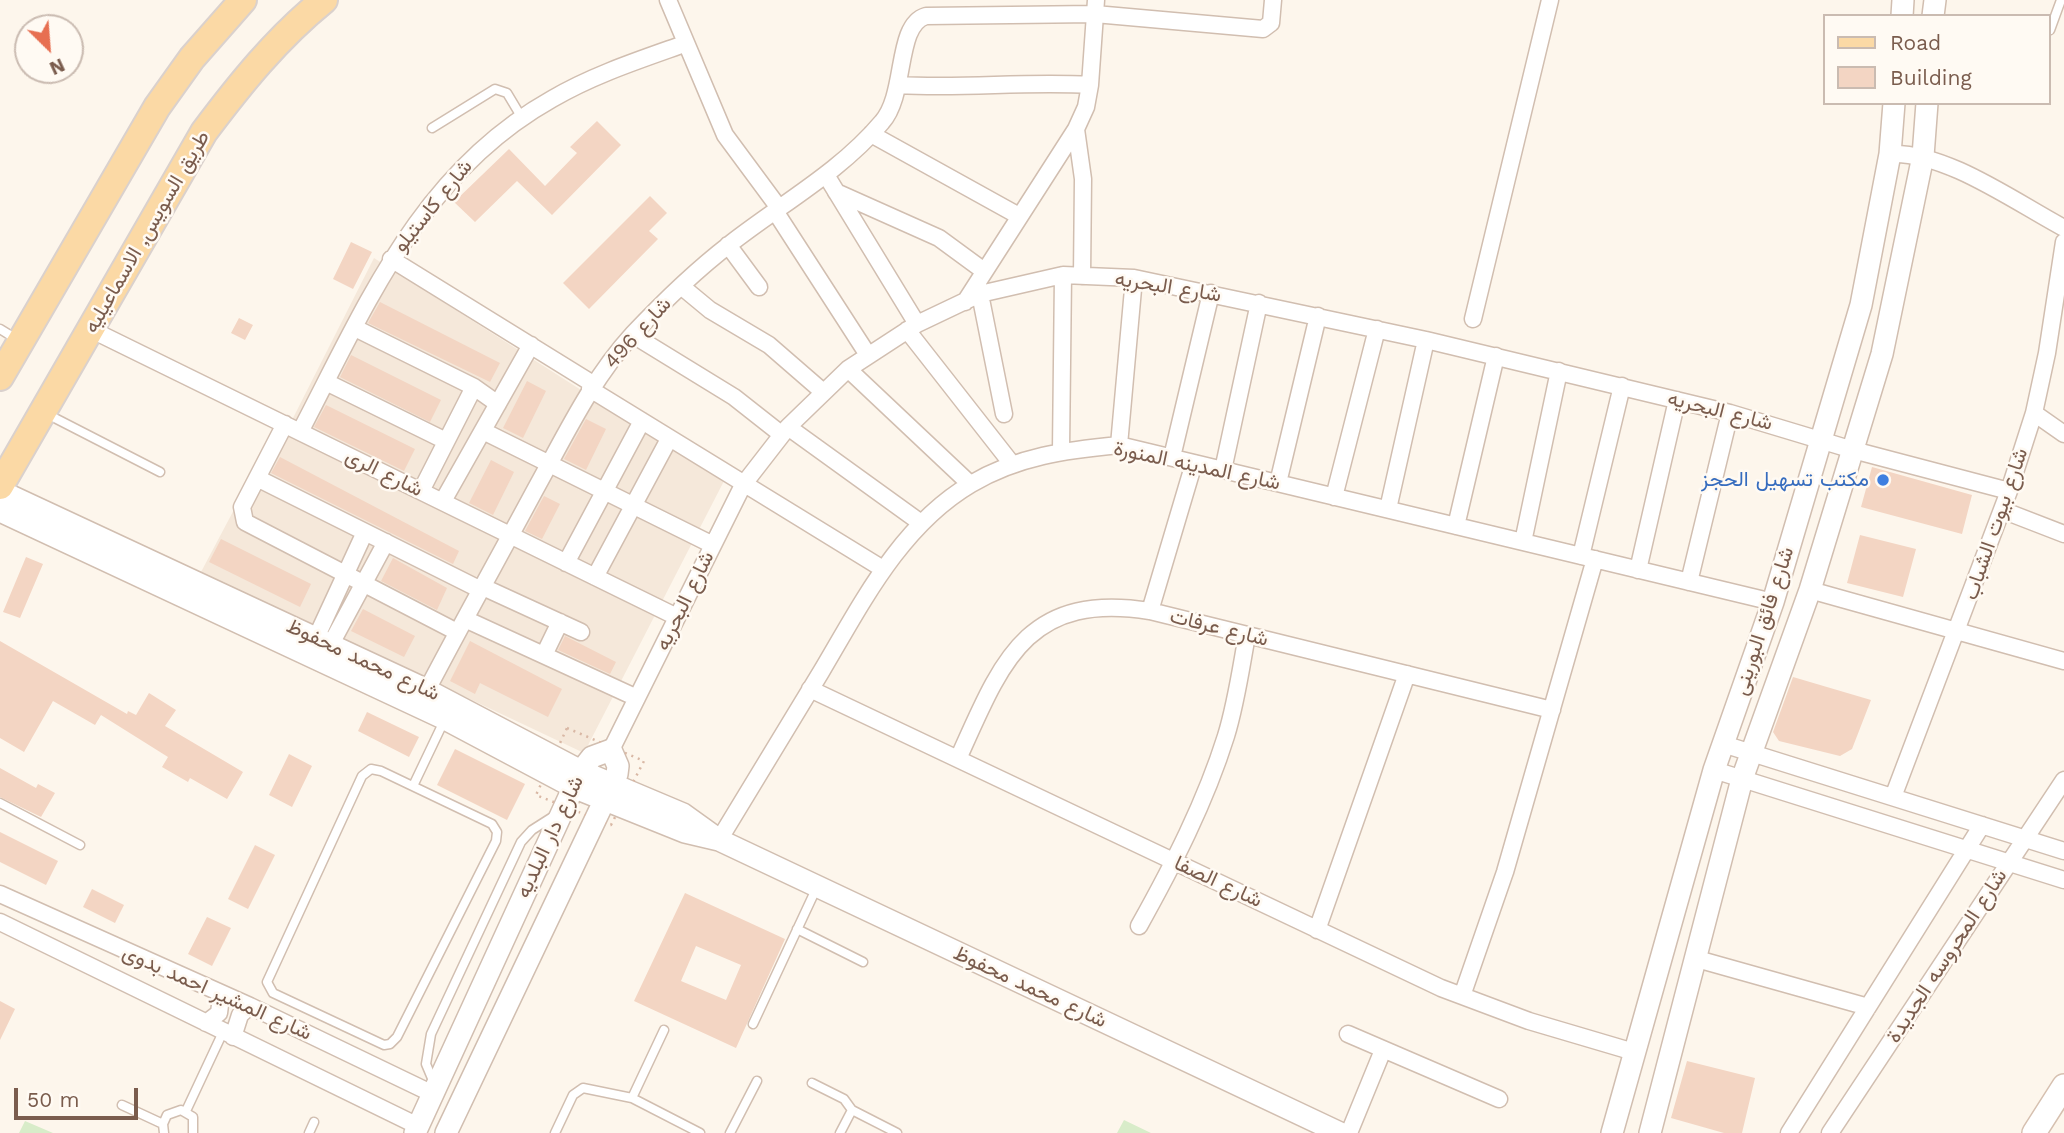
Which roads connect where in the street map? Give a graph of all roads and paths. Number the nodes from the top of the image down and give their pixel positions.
1 (243, 0) edge
2 (324, 0) edge
3 (668, 0) edge
4 (1272, 0) edge
5 (1550, 0) edge
6 (2061, 0) edge
7 (1095, 7) edge
8 (2050, 30) dead end
9 (684, 44) junction
10 (899, 85) junction
11 (1090, 85) junction
12 (1894, 105) edge
13 (1927, 105) edge
14 (522, 118) junction
15 (432, 128) dead end
16 (1076, 129) junction
17 (871, 134) junction
18 (1890, 154) junction
19 (1923, 156) junction
20 (825, 175) junction
21 (836, 192) junction
22 (777, 209) junction
23 (1019, 216) junction
24 (2064, 228) edge
25 (2064, 242) edge
26 (728, 245) junction
27 (391, 259) junction
28 (984, 271) junction
29 (1063, 275) junction
30 (1082, 276) junction
31 (1134, 278) junction
32 (681, 286) junction
33 (759, 286) dead end
34 (1211, 293) junction
35 (980, 295) junction
36 (964, 302) junction
37 (1259, 303) junction
38 (1318, 316) junction
39 (1473, 319) dead end
40 (2058, 324) edge
41 (912, 327) junction
42 (355, 328) junction
43 (90, 329) junction
44 (1377, 329) junction
45 (10, 335) edge
46 (633, 335) junction
47 (1426, 340) junction
48 (531, 345) junction
49 (868, 355) junction
50 (1496, 356) junction
51 (848, 369) junction
52 (1559, 371) junction
53 (0, 377) edge
54 (326, 382) junction
55 (592, 386) junction
56 (1622, 386) junction
57 (474, 387) junction
58 (822, 391) junction
59 (1677, 400) junction
60 (498, 404) junction
61 (42, 411) junction
62 (1730, 413) junction
63 (2034, 413) junction
64 (1004, 414) dead end
65 (642, 421) junction
66 (285, 424) junction
67 (483, 431) junction
68 (785, 431) junction
69 (300, 432) junction
70 (2064, 434) edge
71 (1820, 438) junction
72 (669, 439) junction
73 (446, 441) junction
74 (1119, 446) junction
75 (1061, 450) junction
76 (1853, 450) junction
77 (1172, 457) junction
78 (1194, 463) junction
79 (549, 464) junction
80 (1012, 464) junction
81 (1223, 470) junction
82 (160, 472) dead end
83 (257, 478) junction
84 (1278, 483) junction
85 (970, 484) junction
86 (743, 485) junction
87 (0, 488) edge
88 (421, 491) junction
89 (604, 491) junction
90 (2009, 491) junction
91 (1335, 497) junction
92 (443, 501) junction
93 (633, 506) junction
94 (1388, 509) junction
95 (2002, 510) junction
96 (0, 511) edge
97 (921, 523) junction
98 (1456, 526) junction
99 (365, 532) junction
100 (2064, 534) edge
101 (511, 535) junction
102 (386, 542) junction
103 (1523, 542) junction
104 (713, 545) junction
105 (1588, 558) junction
106 (566, 562) junction
107 (883, 569) junction
108 (1638, 570) junction
109 (345, 573) junction
110 (595, 577) junction
111 (364, 582) junction
112 (1689, 582) junction
113 (482, 589) junction
114 (1810, 590) junction
115 (1773, 602) junction
116 (218, 603) junction
117 (1150, 611) junction
118 (677, 617) junction
119 (560, 622) junction
120 (461, 625) junction
121 (581, 632) dead end
122 (1957, 632) junction
123 (1247, 635) junction
124 (323, 641) junction
125 (544, 655) junction
126 (2064, 661) edge
127 (1407, 674) junction
128 (810, 689) junction
129 (427, 690) junction
130 (637, 698) junction
131 (1552, 710) junction
132 (445, 719) junction
133 (477, 726) junction
134 (1723, 744) junction
135 (611, 750) junction
136 (1752, 753) junction
137 (958, 759) junction
138 (1714, 770) junction
139 (577, 779) junction
140 (1742, 779) junction
141 (2064, 780) edge
142 (413, 786) junction
143 (608, 791) junction
144 (1893, 797) junction
145 (0, 803) edge
146 (560, 814) junction
147 (1982, 825) junction
148 (2025, 839) junction
149 (719, 841) junction
150 (80, 845) dead end
151 (1968, 848) junction
152 (2064, 851) edge
153 (1174, 862) junction
154 (2009, 863) junction
155 (2064, 880) edge
156 (817, 887) junction
157 (0, 894) edge
158 (56, 920) junction
159 (0, 922) edge
160 (1139, 926) dead end
161 (797, 929) junction
162 (1317, 930) junction
163 (45, 944) junction
164 (495, 958) junction
165 (1697, 959) junction
166 (863, 962) dead end
167 (525, 971) junction
168 (216, 992) junction
169 (1462, 996) junction
170 (250, 1006) junction
171 (1868, 1007) junction
172 (206, 1023) junction
173 (753, 1024) dead end
174 (664, 1030) dead end
175 (228, 1034) junction
176 (1348, 1034) dead end
177 (1383, 1050) junction
178 (1634, 1052) junction
179 (757, 1081) dead end
180 (812, 1083) dead end
181 (2064, 1086) edge
182 (435, 1091) junction
183 (632, 1098) junction
184 (1499, 1099) dead end
185 (122, 1105) dead end
186 (852, 1110) junction
187 (186, 1111) junction
188 (314, 1122) dead end
189 (164, 1128) edge
190 (417, 1129) edge
191 (193, 1133) edge
192 (309, 1133) edge
193 (446, 1133) edge
194 (555, 1133) edge
195 (700, 1133) edge
196 (730, 1133) edge
197 (840, 1133) edge
198 (897, 1133) edge
199 (1340, 1133) edge
200 (1349, 1133) edge
201 (1612, 1133) edge
202 (1650, 1133) edge
203 (1789, 1133) edge
204 (1830, 1133) edge
205 (2034, 1133) edge

1 - 45 main road
2 - 43 main road, طريق السويس, الاسماعيليه
3 - 9 street
4 - 7 street
5 - 39 street
6 - 8 lane
7 - 10 street, شارع 496
7 - 11 street
9 - 14 street, شارع كاستيلو
9 - 22 street
10 - 11 street
10 - 17 street, شارع 496
11 - 16 street
12 - 18 street, شارع فائق البورينى
13 - 19 street, شارع فائق البورينى
14 - 15 lane
14 - 27 street, شارع كاستيلو
16 - 23 street
16 - 30 street
17 - 20 street, شارع 496
17 - 23 street
18 - 19 street
18 - 71 street, شارع فائق البورينى
19 - 24 street
19 - 76 street, شارع فائق البورينى
20 - 21 street
20 - 22 street, شارع 496
21 - 28 street
21 - 41 street
22 - 26 street, شارع 496
22 - 49 street
23 - 28 street
25 - 40 street, شارع بيوت الشباب
26 - 32 street, شارع 496
26 - 33 street
27 - 42 street, شارع كاستيلو
27 - 48 street
28 - 36 street
29 - 30 street, شارع البحريه
29 - 35 street, شارع البحريه
29 - 75 street
30 - 31 street, شارع البحريه
31 - 34 street, شارع البحريه
31 - 74 street
32 - 46 street, شارع 496
32 - 58 street
34 - 37 street, شارع البحريه
34 - 77 street
35 - 36 street, شارع البحريه
35 - 64 street
36 - 41 street, شارع البحريه
37 - 38 street, شارع البحريه
37 - 81 street
38 - 44 street, شارع البحريه
38 - 84 street
40 - 63 street, شارع بيوت الشباب
41 - 49 street, شارع البحريه
41 - 80 street
42 - 54 street, شارع كاستيلو
42 - 57 street
43 - 61 main road, طريق السويس, الاسماعيليه
43 - 66 street, شارع الرى
44 - 47 street, شارع البحريه
44 - 91 street
45 - 53 main road
46 - 55 street, شارع 496
46 - 68 street
47 - 50 street, شارع البحريه
47 - 94 street
48 - 55 street
48 - 60 street
49 - 51 street, شارع البحريه
50 - 52 street, شارع البحريه
50 - 98 street
51 - 58 street, شارع البحريه
51 - 85 street
52 - 56 street, شارع البحريه
52 - 103 street
54 - 69 street, شارع كاستيلو
54 - 73 street
55 - 65 street
55 - 79 street, شارع 496
56 - 59 street, شارع البحريه
56 - 105 street
57 - 60 street
57 - 73 street
58 - 68 street, شارع البحريه
59 - 62 street, شارع البحريه
59 - 108 street
60 - 67 street
61 - 82 lane
61 - 87 main road, طريق السويس, الاسماعيليه
62 - 71 street, شارع البحريه
62 - 112 street
63 - 70 street
63 - 90 street, شارع بيوت الشباب
65 - 72 street
65 - 89 street
66 - 69 street, شارع الرى
66 - 83 street
67 - 79 street
67 - 92 street
68 - 86 street, شارع البحريه
68 - 97 street
69 - 88 street, شارع الرى
71 - 76 street, شارع البحريه
71 - 115 street, شارع فائق البورينى
72 - 86 street
72 - 93 street
73 - 88 street
74 - 75 street, شارع المدينه المنورة
74 - 77 street, شارع المدينه المنورة
75 - 80 street, شارع المدينه المنورة
76 - 90 street, شارع البحريه
76 - 114 street, شارع فائق البورينى
77 - 78 street, شارع المدينه المنورة
78 - 81 street, شارع المدينه المنورة
78 - 117 street
79 - 89 street
79 - 101 street, شارع 496
80 - 85 street, شارع المدينه المنورة
81 - 84 street, شارع المدينه المنورة
83 - 99 street
83 - 109 street
84 - 91 street, شارع المدينه المنورة
85 - 97 street, شارع المدينه المنورة
86 - 104 street, شارع البحريه
86 - 107 street
87 - 116 street, شارع محمد محفوظ
88 - 92 street, شارع الرى
89 - 93 street
89 - 106 street
90 - 95 street, شارع بيوت الشباب
91 - 94 street, شارع المدينه المنورة
92 - 101 street, شارع الرى
93 - 104 street
93 - 110 street
94 - 98 street, شارع المدينه المنورة
95 - 100 street
95 - 122 street, شارع بيوت الشباب
96 - 116 street, شارع محمد محفوظ
97 - 107 street, شارع المدينه المنورة
98 - 103 street, شارع المدينه المنورة
99 - 102 street
99 - 109 street
101 - 106 street, شارع الرى
101 - 113 street, شارع 496
102 - 111 street
102 - 113 street
103 - 105 street, شارع المدينه المنورة
104 - 118 street, شارع البحريه
105 - 108 street, شارع المدينه المنورة
105 - 131 street
106 - 110 street, شارع الرى
107 - 128 street, شارع المدينه المنورة
108 - 112 street, شارع المدينه المنورة
109 - 111 street
109 - 124 street
110 - 118 street, شارع الرى
111 - 120 street
111 - 124 street
112 - 115 street, شارع المدينه المنورة
113 - 119 street
113 - 120 street, شارع 496
114 - 122 street
114 - 136 street, شارع فائق البورينى
115 - 134 street, شارع فائق البورينى
116 - 124 street, شارع محمد محفوظ
116 - 132 street, شارع محمد محفوظ
117 - 123 street, شارع عرفات
117 - 137 street, شارع عرفات
118 - 130 street, شارع البحريه
119 - 121 street
119 - 125 street
120 - 125 street
120 - 129 street, شارع 496
122 - 126 street
122 - 144 street, شارع بيوت الشباب
123 - 127 street, شارع عرفات
123 - 153 street
124 - 129 street, شارع محمد محفوظ
125 - 130 street
127 - 131 street, شارع عرفات
127 - 162 street
128 - 137 street, شارع الصفا
128 - 149 street, شارع المدينه المنورة
129 - 133 street, شارع محمد محفوظ
130 - 135 street, شارع البحريه
131 - 169 street
132 - 133 street, شارع محمد محفوظ
132 - 142 lane
133 - 139 street, شارع محمد محفوظ
134 - 136 street
134 - 138 street, شارع فائق البورينى
135 - 139 street, شارع دار البلديه
135 - 143 street, شارع دار البلديه
136 - 140 street, شارع فائق البورينى
136 - 144 street
137 - 153 street, شارع الصفا
138 - 140 street
138 - 178 street, شارع فائق البورينى
139 - 143 street, شارع محمد محفوظ
139 - 146 street, شارع دار البلديه
140 - 151 street
140 - 165 street, شارع فائق البورينى
141 - 148 street, شارع المحروسه الجديدة
142 - 142 lane
143 - 149 street, شارع محمد محفوظ
143 - 167 street, شارع دار البلديه
144 - 147 street
145 - 150 lane
146 - 164 street, شارع دار البلديه
146 - 182 lane
147 - 148 street
147 - 151 street, شارع المحروسه الجديدة
148 - 152 street
148 - 154 street, شارع المحروسه الجديدة
149 - 156 street, شارع محمد محفوظ
151 - 154 street
151 - 171 street, شارع المحروسه الجديدة
153 - 160 street
153 - 162 street, شارع الصفا
154 - 155 street
154 - 204 street, شارع المحروسه الجديدة
156 - 161 lane
156 - 199 street, شارع محمد محفوظ
157 - 158 street, شارع المشير احمد بدوى
158 - 163 street
158 - 168 street, شارع المشير احمد بدوى
159 - 163 street, شارع المشير احمد بدوى
161 - 166 lane
161 - 173 lane
162 - 169 street, شارع الصفا
163 - 172 street, شارع المشير احمد بدوى
164 - 167 street
164 - 182 street, شارع دار البلديه
165 - 171 street
165 - 202 street, شارع فائق البورينى
167 - 193 street, شارع دار البلديه
168 - 170 street, شارع المشير احمد بدوى
168 - 172 street
169 - 178 street, شارع الصفا
170 - 175 street
170 - 182 street, شارع المشير احمد بدوى
171 - 203 street, شارع المحروسه الجديدة
172 - 175 street, شارع المشير احمد بدوى
174 - 183 lane
175 - 187 lane
175 - 190 street, شارع المشير احمد بدوى
176 - 177 street
177 - 184 street
177 - 200 street
178 - 201 street, شارع فائق البورينى
179 - 196 lane
180 - 186 lane
181 - 205 main road
182 - 190 street, شارع دار البلديه
183 - 194 lane
183 - 195 lane
185 - 189 lane
186 - 197 lane
186 - 198 lane
187 - 189 lane
187 - 191 lane
188 - 192 lane

